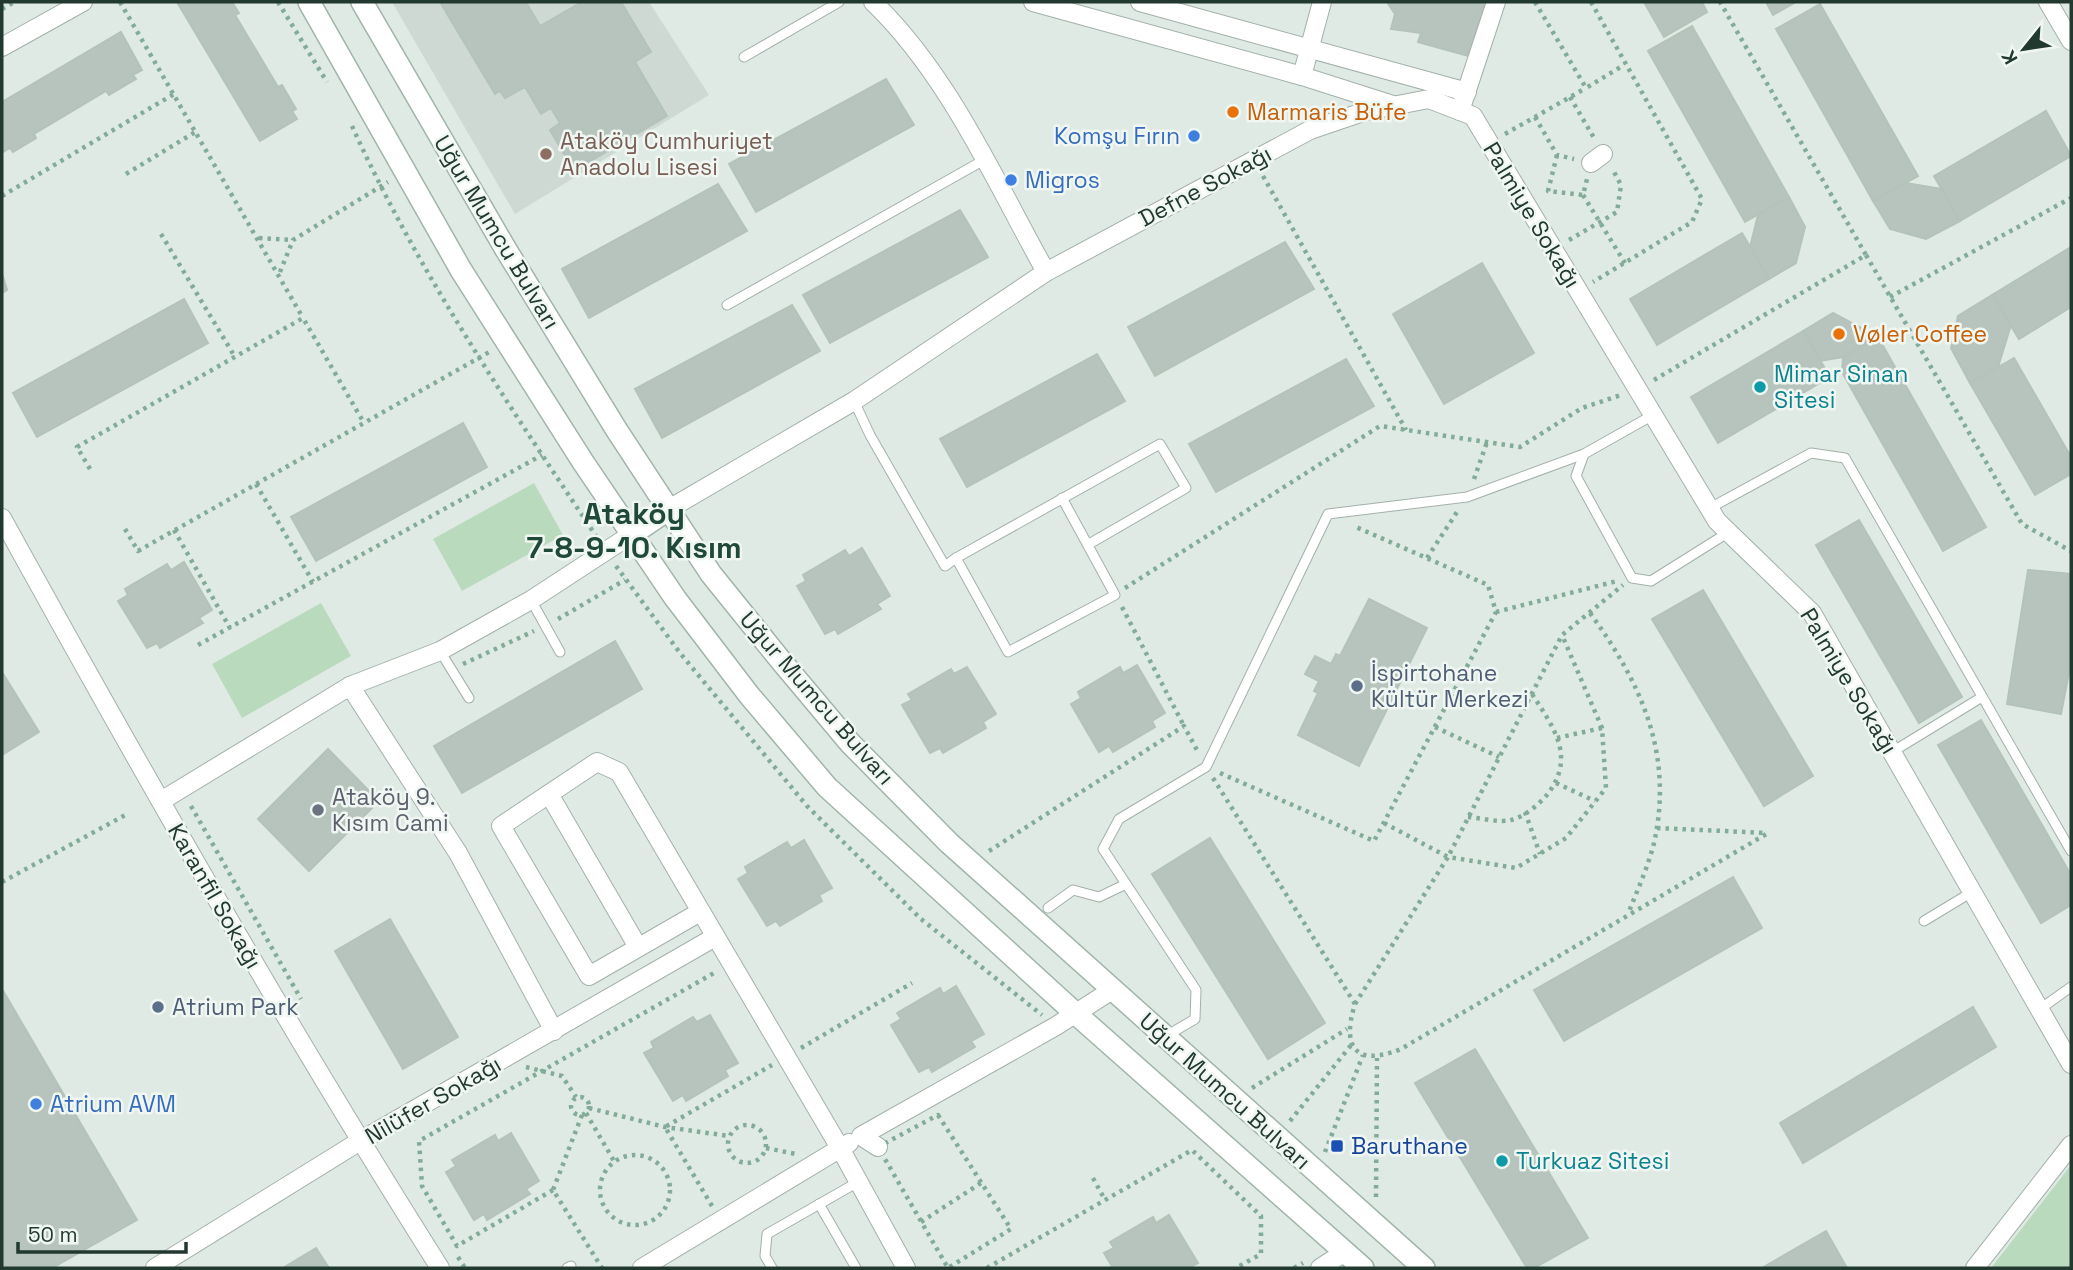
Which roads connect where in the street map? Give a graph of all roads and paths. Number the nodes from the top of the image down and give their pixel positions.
1 (14, 2) edge
2 (83, 2) edge
3 (120, 2) edge
4 (309, 2) edge
5 (362, 2) edge
6 (839, 2) edge
7 (873, 2) edge
8 (1033, 2) edge
9 (1140, 2) edge
10 (1322, 2) edge
11 (1496, 2) edge
12 (1535, 2) edge
13 (1591, 2) edge
14 (1720, 2) edge
15 (2048, 2) edge
16 (2, 9) edge
17 (2071, 41) edge
18 (1310, 46) junction
19 (2, 47) edge
20 (744, 57) dead end
21 (1624, 65) junction
22 (1302, 76) junction
23 (1586, 88) junction
24 (1466, 92) junction
25 (174, 93) junction
26 (1570, 97) junction
27 (1395, 106) junction
28 (1460, 111) junction
29 (1535, 117) junction
30 (197, 131) junction
31 (1489, 143) junction
32 (1558, 155) junction
33 (1597, 159) junction
34 (984, 160) junction
35 (1254, 160) junction
36 (405, 171) junction
37 (126, 174) dead end
38 (1583, 195) junction
39 (2, 196) edge
40 (2071, 198) edge
41 (1599, 222) junction
42 (161, 234) dead end
43 (259, 237) junction
44 (293, 240) junction
45 (1563, 243) dead end
46 (1866, 255) junction
47 (1625, 263) junction
48 (1046, 272) junction
49 (280, 273) junction
50 (1578, 291) junction
51 (1890, 297) junction
52 (727, 305) dead end
53 (303, 318) junction
54 (507, 342) junction
55 (235, 357) junction
56 (1638, 390) junction
57 (854, 401) junction
58 (1653, 415) junction
59 (364, 423) junction
60 (1406, 430) junction
61 (1584, 454) junction
62 (542, 455) dead end
63 (90, 469) dead end
64 (256, 484) junction
65 (1062, 498) junction
66 (1710, 508) junction
67 (669, 509) junction
68 (1328, 514) junction
69 (2, 518) edge
70 (125, 529) dead end
71 (174, 530) junction
72 (1729, 532) junction
73 (632, 534) junction
74 (1089, 544) junction
75 (2071, 551) edge
76 (956, 558) junction
77 (1632, 578) junction
78 (625, 580) dead end
79 (313, 582) junction
80 (1115, 595) junction
81 (531, 600) junction
82 (1496, 612) junction
83 (1590, 612) junction
84 (545, 626) junction
85 (230, 628) junction
86 (1562, 635) junction
87 (198, 645) dead end
88 (440, 651) junction
89 (560, 652) dead end
90 (452, 670) junction
91 (350, 686) junction
92 (1532, 694) junction
93 (1982, 697) junction
94 (469, 698) dead end
95 (1184, 726) junction
96 (1435, 727) junction
97 (1602, 728) junction
98 (1557, 738) junction
99 (1892, 752) junction
100 (1499, 757) junction
101 (1206, 767) junction
102 (1556, 783) junction
103 (181, 789) junction
104 (549, 794) junction
105 (161, 801) junction
106 (1595, 801) junction
107 (1525, 812) junction
108 (129, 813) dead end
109 (1468, 817) junction
110 (1384, 823) junction
111 (1656, 828) junction
112 (2071, 851) edge
113 (1539, 854) junction
114 (1448, 857) junction
115 (971, 862) junction
116 (2, 881) edge
117 (1126, 884) junction
118 (1972, 892) junction
119 (1048, 908) dead end
120 (700, 912) junction
121 (1628, 915) junction
122 (1924, 921) dead end
123 (715, 937) junction
124 (638, 947) junction
125 (912, 983) dead end
126 (720, 985) dead end
127 (2071, 987) edge
128 (1112, 990) junction
129 (303, 1002) dead end
130 (1355, 1004) junction
131 (2040, 1009) junction
132 (1074, 1013) junction
133 (1347, 1029) junction
134 (554, 1031) junction
135 (1165, 1037) junction
136 (1352, 1044) junction
137 (1363, 1055) junction
138 (761, 1056) dead end
139 (786, 1057) junction
140 (1377, 1058) junction
141 (504, 1060) junction
142 (2071, 1064) edge
143 (767, 1068) junction
144 (540, 1072) junction
145 (774, 1079) dead end
146 (576, 1097) junction
147 (1234, 1099) junction
148 (586, 1112) junction
149 (665, 1127) junction
150 (729, 1136) junction
151 (861, 1136) junction
152 (1277, 1138) junction
153 (360, 1141) junction
154 (2071, 1145) edge
155 (878, 1147) junction
156 (766, 1148) junction
157 (840, 1148) junction
158 (821, 1159) junction
159 (614, 1161) junction
160 (1317, 1174) junction
161 (1093, 1178) dead end
162 (858, 1181) junction
163 (981, 1183) junction
164 (552, 1190) junction
165 (421, 1200) dead end
166 (1105, 1200) junction
167 (819, 1204) junction
168 (719, 1219) junction
169 (921, 1222) junction
170 (1376, 1227) junction
171 (1345, 1252) junction
172 (155, 1268) edge
173 (440, 1268) edge
174 (465, 1268) edge
175 (603, 1268) edge
176 (642, 1268) edge
177 (772, 1268) edge
178 (856, 1268) edge
179 (906, 1268) edge
180 (987, 1268) edge
181 (1237, 1268) edge
182 (1320, 1268) edge
183 (1363, 1268) edge
184 (1424, 1268) edge
185 (1975, 1268) edge

1 - 16 path
2 - 19 street
3 - 25 path
4 - 36 main road, Uğur Mumcu Bulvarı
5 - 67 main road, Uğur Mumcu Bulvarı
6 - 20 lane
7 - 34 street
8 - 22 street
9 - 18 street
10 - 18 street
11 - 24 street
12 - 23 path
13 - 21 path
14 - 46 path
15 - 17 street
18 - 22 street
18 - 24 street
21 - 23 path
21 - 47 path
22 - 27 street
23 - 26 path
24 - 28 street
25 - 30 path
25 - 39 path
26 - 29 path
26 - 33 path
27 - 28 street, Defne Sokağı
27 - 35 street, Defne Sokağı
28 - 31 street, Palmiye Sokağı
29 - 31 path
29 - 32 path
30 - 37 path
30 - 43 path
31 - 50 street, Palmiye Sokağı
32 - 33 path
32 - 38 path
33 - 38 path
33 - 41 path
34 - 48 street
34 - 52 lane
35 - 48 street, Defne Sokağı
35 - 60 path
36 - 44 path
36 - 54 main road, Uğur Mumcu Bulvarı
38 - 41 path
40 - 51 path
41 - 45 path
41 - 47 path
42 - 55 path
43 - 44 path
43 - 49 path
44 - 49 path
46 - 51 path
46 - 56 path
47 - 50 path
48 - 57 street, Defne Sokağı
49 - 53 path
50 - 56 street, Palmiye Sokağı
51 - 75 path
53 - 55 path
53 - 59 path
54 - 59 path
54 - 73 main road, Uğur Mumcu Bulvarı
55 - 63 path
56 - 58 street, Palmiye Sokağı
56 - 60 path
57 - 67 street, Defne Sokağı
57 - 76 lane
58 - 61 lane
58 - 66 street, Palmiye Sokağı
59 - 64 path
60 - 80 path
61 - 68 lane
61 - 77 lane
62 - 79 path
64 - 71 path
64 - 79 path
65 - 74 lane
65 - 74 lane
65 - 76 lane
66 - 72 street, Palmiye Sokağı
66 - 93 lane
67 - 73 main road
67 - 115 main road, Uğur Mumcu Bulvarı
68 - 82 path
68 - 101 lane
69 - 105 street, Karanfil Sokağı
70 - 71 path
71 - 85 path
72 - 77 lane
72 - 99 street, Palmiye Sokağı
73 - 81 street
73 - 132 main road, Uğur Mumcu Bulvarı
74 - 80 lane
76 - 80 lane
77 - 82 path
77 - 83 path
78 - 84 path
79 - 85 path
80 - 95 path
81 - 84 lane
81 - 88 street
82 - 96 path
83 - 86 path
83 - 111 path
84 - 89 lane
84 - 90 path
85 - 87 path
86 - 92 path
86 - 97 path
88 - 90 lane
88 - 91 street
90 - 94 lane
91 - 103 street
91 - 134 street
92 - 98 path
92 - 100 path
93 - 99 lane
93 - 112 lane
95 - 101 path
95 - 115 path
96 - 100 path
96 - 110 path
97 - 98 path
97 - 106 path
98 - 102 path
99 - 118 street, Palmiye Sokağı
100 - 109 path
101 - 110 path
101 - 117 lane
101 - 130 path
102 - 106 path
102 - 107 path
103 - 105 street
103 - 129 path
104 - 120 street
104 - 124 street
104 - 124 street
105 - 153 street, Karanfil Sokağı
106 - 113 path
107 - 109 path
107 - 113 path
108 - 116 path
109 - 114 path
110 - 114 path
111 - 121 path
111 - 121 path
113 - 114 path
114 - 130 path
115 - 128 main road, Uğur Mumcu Bulvarı
117 - 119 lane
117 - 135 lane
118 - 122 lane
118 - 131 street, Palmiye Sokağı
120 - 123 street
120 - 124 street
121 - 140 path
123 - 134 street, Nilüfer Sokağı
123 - 139 street
125 - 139 path
126 - 144 path
127 - 131 lane
128 - 132 street
128 - 135 main road, Uğur Mumcu Bulvarı
130 - 133 path
131 - 142 street, Palmiye Sokağı
132 - 151 street
132 - 171 main road, Uğur Mumcu Bulvarı
133 - 136 path
133 - 147 path
134 - 141 street, Nilüfer Sokağı
135 - 147 main road, Uğur Mumcu Bulvarı
136 - 137 path
136 - 152 path
137 - 140 path
137 - 160 path
138 - 143 path
139 - 143 path
139 - 157 street
140 - 170 path
141 - 144 path
141 - 153 street, Nilüfer Sokağı
143 - 145 path
143 - 149 path
144 - 146 path
144 - 164 path
146 - 148 path
146 - 148 path
147 - 152 main road, Uğur Mumcu Bulvarı
148 - 149 path
148 - 159 path
148 - 164 path
149 - 150 path
149 - 168 path
150 - 156 path
150 - 156 path
151 - 155 street
151 - 157 street
152 - 160 main road, Uğur Mumcu Bulvarı
153 - 172 street, Nilüfer Sokağı
153 - 173 street, Karanfil Sokağı
154 - 185 street
155 - 163 path
155 - 169 path
156 - 158 path
157 - 158 street
157 - 162 street
158 - 168 street
159 - 159 path
160 - 170 main road, Uğur Mumcu Bulvarı
161 - 166 path
162 - 167 lane
162 - 179 street
163 - 169 path
163 - 169 path
164 - 175 path
165 - 174 path
166 - 180 path
166 - 181 path
167 - 177 lane
167 - 178 lane
168 - 176 street
170 - 184 main road, Uğur Mumcu Bulvarı
171 - 182 street
171 - 183 main road, Uğur Mumcu Bulvarı

